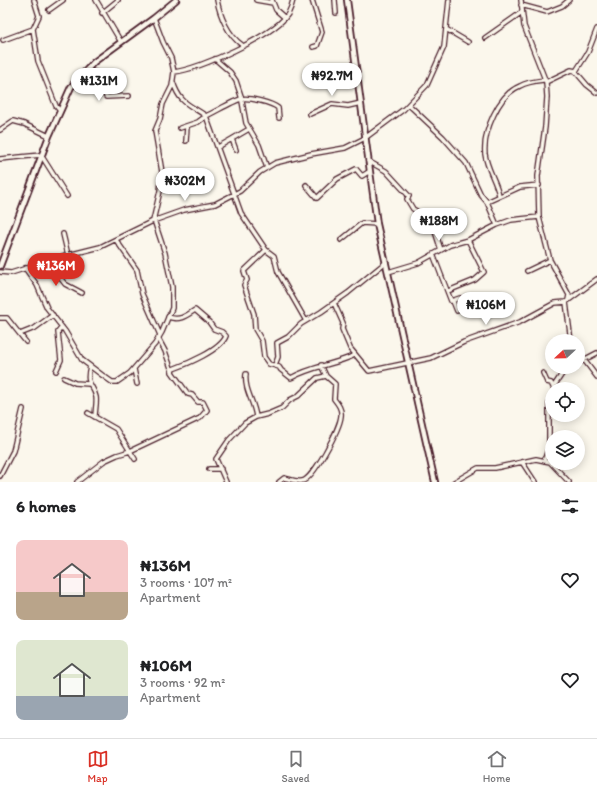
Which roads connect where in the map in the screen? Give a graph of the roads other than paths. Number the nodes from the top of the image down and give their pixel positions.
1 (34, 0) edge
2 (63, 0) edge
3 (96, 0) edge
4 (118, 0) edge
5 (176, 0) edge
6 (217, 0) edge
7 (256, 0) edge
8 (293, 0) edge
9 (312, 0) edge
10 (335, 0) edge
11 (347, 0) edge
12 (449, 0) edge
13 (521, 0) edge
14 (569, 0) edge
15 (272, 2) edge
16 (521, 5) junction
17 (49, 10) dead end
18 (522, 12) junction
19 (102, 13) junction
20 (336, 13) dead end
21 (154, 18) junction
22 (285, 18) junction
23 (33, 29) junction
24 (446, 29) junction
25 (597, 29) edge
26 (485, 38) dead end
27 (3, 40) dead end
28 (121, 42) junction
29 (468, 42) dead end
30 (242, 45) junction
31 (313, 47) dead end
32 (215, 60) junction
33 (86, 70) junction
34 (575, 71) junction
35 (174, 72) junction
36 (173, 81) junction
37 (545, 81) junction
38 (597, 93) edge
39 (129, 96) dead end
40 (241, 99) junction
41 (361, 103) junction
42 (409, 105) junction
43 (60, 111) junction
44 (310, 114) dead end
45 (206, 116) junction
46 (279, 118) dead end
47 (187, 127) junction
48 (180, 128) dead end
49 (249, 129) junction
50 (0, 130) edge
51 (49, 136) junction
52 (364, 138) junction
53 (232, 139) junction
54 (186, 142) dead end
55 (218, 147) junction
56 (236, 150) dead end
57 (41, 155) junction
58 (0, 159) edge
59 (368, 161) junction
60 (267, 168) junction
61 (370, 171) junction
62 (306, 185) dead end
63 (538, 185) junction
64 (234, 194) junction
65 (499, 195) junction
66 (68, 196) dead end
67 (487, 202) junction
68 (539, 217) junction
69 (153, 220) junction
70 (15, 224) junction
71 (377, 224) junction
72 (497, 225) junction
73 (63, 234) dead end
74 (116, 240) junction
75 (341, 240) dead end
76 (468, 240) junction
77 (266, 250) junction
78 (441, 250) junction
79 (433, 254) junction
80 (68, 255) junction
81 (0, 258) edge
82 (550, 260) junction
83 (47, 261) junction
84 (386, 262) junction
85 (0, 266) edge
86 (25, 268) junction
87 (527, 271) dead end
88 (0, 272) edge
89 (388, 272) junction
90 (597, 279) edge
91 (448, 291) junction
92 (82, 293) dead end
93 (569, 295) junction
94 (574, 296) junction
95 (460, 298) dead end
96 (453, 301) junction
97 (567, 301) junction
98 (334, 303) junction
99 (457, 311) dead end
100 (53, 315) junction
101 (168, 317) junction
102 (0, 318) edge
103 (306, 321) junction
104 (62, 327) junction
105 (20, 334) junction
106 (570, 334) edge
107 (159, 337) junction
108 (26, 342) dead end
109 (597, 353) edge
110 (355, 355) junction
111 (585, 360) edge
112 (585, 362) edge
113 (408, 364) junction
114 (275, 365) junction
115 (321, 365) junction
116 (90, 366) junction
117 (134, 369) junction
118 (56, 371) dead end
119 (172, 372) junction
120 (543, 373) dead end
121 (246, 374) dead end
122 (326, 376) junction
123 (597, 377) edge
124 (64, 378) dead end
125 (547, 382) edge
126 (89, 384) junction
127 (137, 384) dead end
128 (23, 408) dead end
129 (88, 413) dead end
130 (256, 416) junction
131 (94, 417) junction
132 (549, 422) edge
133 (130, 451) junction
134 (135, 459) dead end
135 (544, 461) junction
136 (522, 462) junction
137 (209, 469) dead end
138 (220, 469) junction
139 (0, 476) edge
140 (76, 482) edge
141 (226, 482) edge
142 (279, 482) edge
143 (435, 482) edge
144 (454, 482) edge
145 (536, 482) edge
146 (569, 482) edge

1 - 23 street
2 - 17 street
3 - 19 street
4 - 19 street
5 - 21 main road
6 - 30 street
7 - 15 street
8 - 22 street
9 - 31 street
10 - 20 street
11 - 41 main road
12 - 24 street
13 - 16 street
14 - 16 street
15 - 22 street
16 - 18 street
18 - 26 street
18 - 37 street
19 - 28 street
21 - 28 main road
21 - 35 street
22 - 30 street
23 - 27 street
23 - 43 street
24 - 29 street
24 - 42 street
25 - 34 street
28 - 33 main road
30 - 32 street
32 - 35 street
32 - 40 street
33 - 39 street
33 - 43 main road
34 - 37 street
34 - 38 street
35 - 36 street
36 - 45 street
36 - 69 street
37 - 63 street
37 - 65 street
40 - 45 street
40 - 46 street
40 - 49 street
41 - 44 street
41 - 52 main road
42 - 52 street
42 - 67 street
43 - 51 main road
45 - 47 street
45 - 55 street
47 - 48 street
47 - 54 street
49 - 53 street
49 - 60 street
50 - 51 street
51 - 57 main road
52 - 59 main road
52 - 60 street
53 - 55 street
53 - 56 street
55 - 64 street
57 - 58 street
57 - 66 street
57 - 70 main road
59 - 61 main road
59 - 78 street
60 - 64 street
61 - 62 street
61 - 71 main road
63 - 65 street
63 - 68 street
64 - 69 street
64 - 77 street
65 - 67 street
67 - 72 street
68 - 72 street
68 - 82 street
69 - 74 street
69 - 101 street
70 - 81 main road
70 - 85 main road
71 - 75 street
71 - 84 main road
72 - 76 street
73 - 80 street
74 - 80 street
74 - 107 street
76 - 78 street
76 - 91 street
77 - 103 street
77 - 114 street
78 - 79 street
79 - 89 street
79 - 91 street
80 - 83 street
82 - 87 street
82 - 93 street
83 - 86 street
83 - 92 street
84 - 89 main road
84 - 98 street
86 - 88 street
86 - 100 street
89 - 113 main road
90 - 94 street
91 - 96 street
93 - 94 street
93 - 97 street
94 - 97 street
95 - 96 street
96 - 99 street
97 - 106 street
97 - 113 street
98 - 103 street
98 - 110 street
100 - 104 street
100 - 105 street
101 - 107 street
101 - 119 street
102 - 105 street
103 - 114 street
104 - 116 street
104 - 118 street
105 - 108 street
107 - 117 street
107 - 119 street
109 - 111 street
110 - 113 street
110 - 115 street
112 - 123 street
113 - 143 main road
114 - 115 street
115 - 122 street
116 - 117 street
116 - 126 street
117 - 127 street
119 - 133 street
120 - 125 street
121 - 130 street
122 - 130 street
122 - 142 street
124 - 126 street
126 - 131 street
128 - 139 street
129 - 131 street
130 - 138 street
131 - 133 street
132 - 135 street
133 - 134 street
133 - 140 street
135 - 136 street
135 - 146 street
136 - 144 street
136 - 145 street
137 - 138 street
138 - 141 street

